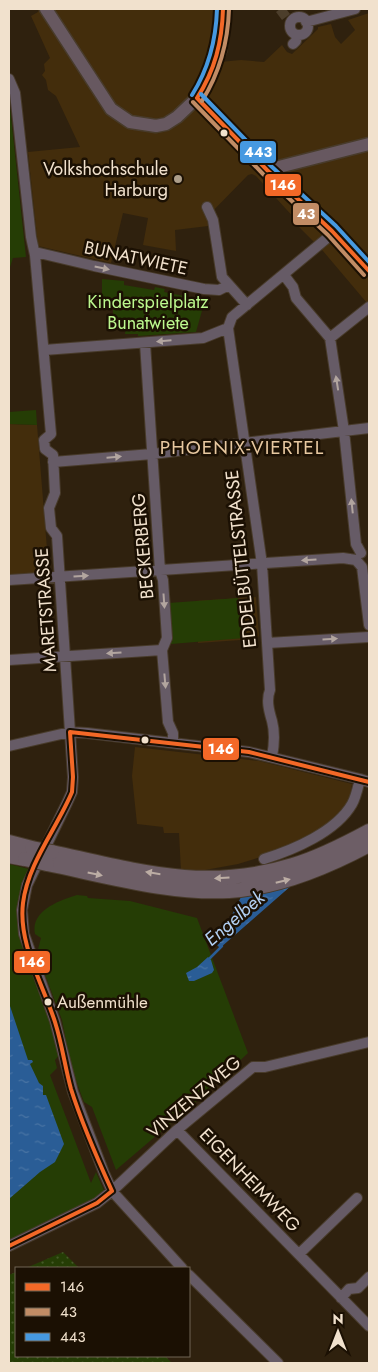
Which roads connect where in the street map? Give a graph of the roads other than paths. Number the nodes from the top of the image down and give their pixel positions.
1 (46, 9) edge
2 (223, 9) edge
3 (355, 9) edge
4 (306, 22) junction
5 (9, 79) edge
6 (197, 98) junction
7 (369, 144) edge
8 (267, 170) junction
9 (207, 207) dead end
10 (332, 232) junction
11 (35, 252) junction
12 (369, 271) edge
13 (284, 274) junction
14 (229, 285) junction
15 (247, 305) junction
16 (369, 306) edge
17 (228, 328) junction
18 (330, 338) junction
19 (145, 343) junction
20 (44, 350) junction
21 (369, 428) edge
22 (344, 431) junction
23 (245, 443) junction
24 (152, 454) junction
25 (53, 462) junction
26 (362, 556) edge
27 (262, 564) junction
28 (160, 571) junction
29 (60, 577) junction
30 (9, 580) edge
31 (369, 625) edge
32 (369, 637) edge
33 (267, 643) junction
34 (162, 650) junction
35 (65, 656) junction
36 (9, 660) edge
37 (70, 732) junction
38 (173, 744) junction
39 (9, 746) edge
40 (272, 757) junction
41 (366, 779) edge
42 (369, 830) edge
43 (9, 842) edge
44 (369, 845) edge
45 (29, 853) junction
46 (9, 856) edge
47 (264, 859) dead end
48 (201, 885) junction
49 (369, 1042) edge
50 (177, 1130) junction
51 (112, 1191) junction
52 (357, 1198) dead end
53 (9, 1246) edge
54 (299, 1254) junction
55 (181, 1267) edge
56 (190, 1276) edge
57 (369, 1277) edge
58 (341, 1298) junction
59 (369, 1326) edge
60 (275, 1362) edge

1 - 6 main road
2 - 6 main road
3 - 4 street
4 - 4 street
5 - 11 street, MARETSTRASSE
6 - 8 main road
7 - 8 main road
8 - 10 street
9 - 14 street
10 - 12 street
10 - 13 street
11 -> 14 street, BUNATWIETE
11 - 20 street, MARETSTRASSE
13 - 15 street
13 - 18 street
14 - 15 street
15 - 17 street
16 - 18 street
17 -> 19 street
17 - 23 street, EDDELBÜTTELSTRASSE
22 -> 18 street
19 - 20 street
19 - 24 street, BECKERBERG
20 - 25 street, MARETSTRASSE
21 - 22 street
22 - 23 street
26 -> 22 street
23 - 24 street
23 - 27 street, EDDELBÜTTELSTRASSE
25 -> 24 street
24 - 28 street, BECKERBERG
25 - 29 street, MARETSTRASSE
26 -> 27 street
26 - 31 street
27 - 28 street
27 - 33 street, EDDELBÜTTELSTRASSE
29 -> 28 street
28 -> 34 street, BECKERBERG
29 - 30 street
29 - 35 street, MARETSTRASSE
33 -> 32 street
33 - 40 street, EDDELBÜTTELSTRASSE
34 -> 35 street
34 -> 38 street, BECKERBERG
35 - 36 street
35 - 37 street, MARETSTRASSE
37 - 38 street
37 - 39 street
37 - 51 street, MARETSTRASSE
38 - 40 street
40 - 41 street
41 - 47 street
42 -> 48 highway
43 - 45 highway
48 -> 44 highway
45 - 46 highway
45 - 48 highway, bridge
49 - 50 street, VINZENZWEG
50 - 51 street, VINZENZWEG
50 - 54 street, EIGENHEIMWEG
51 - 53 street, VINZENZWEG
51 - 55 street, MARETSTRASSE
52 - 54 street, EIGENHEIMWEG
54 - 58 street, EIGENHEIMWEG
56 - 60 street
57 - 58 street
58 - 59 street, EIGENHEIMWEG

